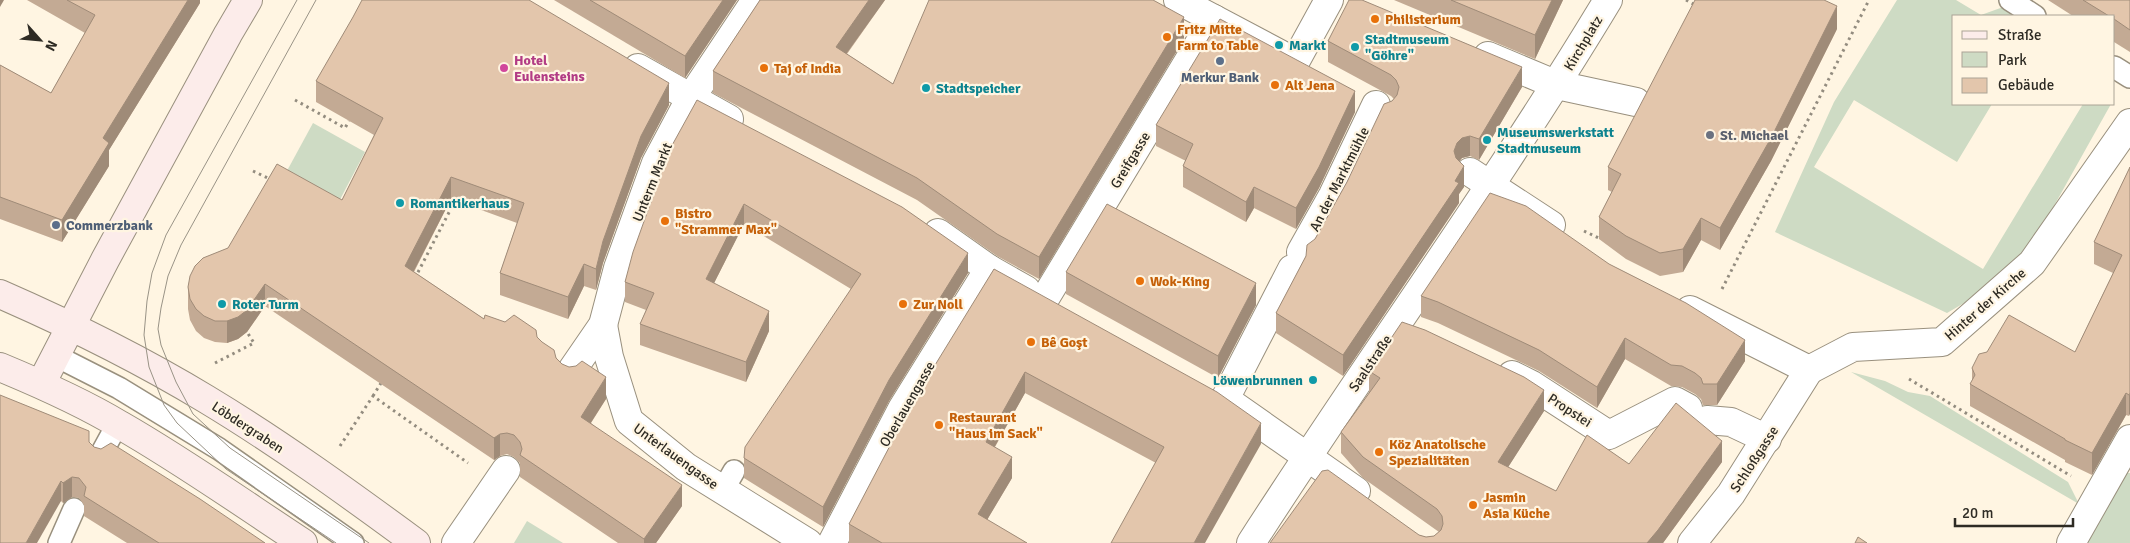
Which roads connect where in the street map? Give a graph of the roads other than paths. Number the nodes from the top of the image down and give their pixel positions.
1 (248, 0) edge
2 (756, 0) edge
3 (1178, 0) edge
4 (1329, 0) edge
5 (1608, 0) edge
6 (2010, 0) edge
7 (2033, 15) edge
8 (1214, 19) junction
9 (1468, 48) edge
10 (615, 54) edge
11 (2115, 68) edge
12 (2130, 77) edge
13 (1557, 85) junction
14 (1351, 92) edge
15 (690, 99) junction
16 (1636, 102) dead end
17 (2130, 123) edge
18 (752, 131) edge
19 (1481, 179) junction
20 (918, 219) edge
21 (1570, 238) edge
22 (989, 268) junction
23 (0, 294) edge
24 (1669, 299) edge
25 (1044, 300) junction
26 (1070, 314) edge
27 (71, 325) junction
28 (603, 325) junction
29 (1396, 325) junction
30 (1422, 334) edge
31 (551, 351) edge
32 (56, 356) junction
33 (1490, 365) edge
34 (0, 367) edge
35 (1809, 370) junction
36 (41, 384) junction
37 (1199, 385) edge
38 (1225, 399) junction
39 (118, 423) junction
40 (1767, 439) junction
41 (2130, 439) edge
42 (100, 456) edge
43 (1307, 456) junction
44 (502, 477) road end
45 (1380, 508) edge
46 (74, 509) dead end
47 (59, 543) edge
48 (303, 543) edge
49 (353, 543) edge
50 (416, 543) edge
51 (456, 543) edge
52 (808, 543) edge
53 (832, 543) edge
54 (1251, 543) edge
55 (1692, 543) edge
56 (2070, 543) edge

1 - 27 main road
2 - 15 street, Unterm Markt
3 - 8 street
4 - 8 street
5 - 13 street, Kirchplatz
6 - 7 lane
8 - 25 street, Greifgasse
9 - 13 street
10 - 15 street
11 - 12 lane
13 - 16 street, Kirchplatz
13 - 19 street, Kirchplatz
14 - 38 street, An der Marktmühle
15 - 18 street
15 - 28 street, Unterm Markt
17 - 35 street, Hinter der Kirche
19 - 21 street
19 - 29 street, Saalstraße
20 - 22 street
22 - 25 street
22 - 53 street, Oberlauengasse
23 - 27 main road, Löbdergraben
24 - 35 street
25 - 26 street
27 - 32 main road
27 - 50 main road, Löbdergraben
28 - 31 street, Unterm Markt
28 - 52 street, Unterlauengasse
29 - 30 street
29 - 43 street, Saalstraße
32 - 36 main road
32 - 49 lane
33 - 40 street, Propstei
34 - 36 main road
35 - 40 street, Schloßgasse
36 - 39 main road
37 - 38 street
38 - 43 street
39 - 42 lane
39 - 48 main road
40 - 55 street, Schloßgasse
41 - 56 street
43 - 45 street
43 - 54 street, Saalstraße
44 - 51 street
46 - 47 lane

